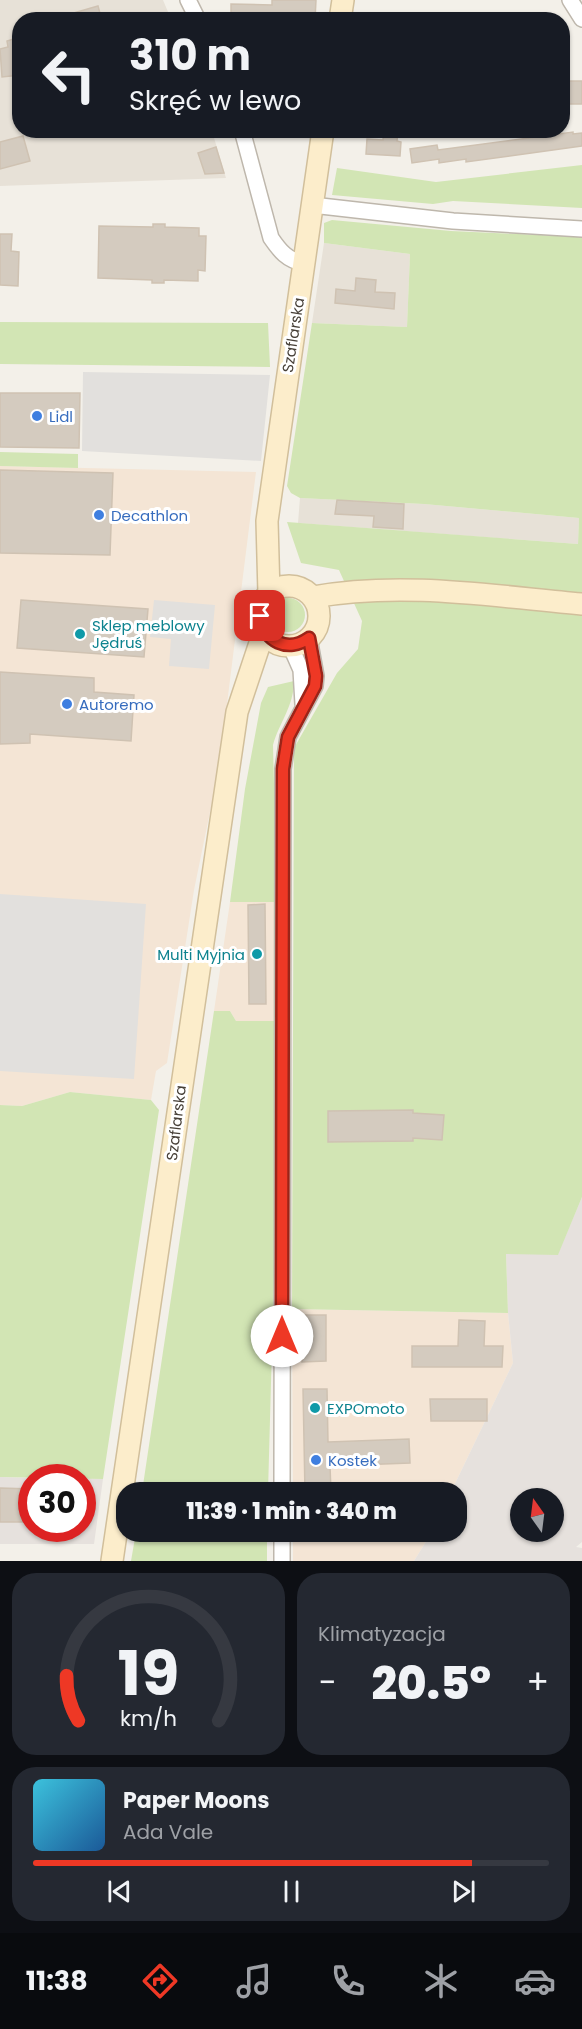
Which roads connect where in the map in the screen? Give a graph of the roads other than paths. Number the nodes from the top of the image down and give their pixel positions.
1 (570, 0) edge
2 (582, 19) edge
3 (244, 138) edge
4 (322, 138) edge
5 (312, 204) junction
6 (582, 229) edge
7 (303, 263) junction
8 (268, 539) junction
9 (293, 586) junction
10 (385, 590) junction
11 (269, 594) junction
12 (313, 597) junction
13 (582, 604) edge
14 (319, 617) junction
15 (264, 631) junction
16 (295, 643) junction
17 (245, 686) junction
18 (282, 1482) edge
19 (282, 1542) edge
20 (112, 1561) edge
21 (282, 1561) edge

1 - 2 street
3 - 7 street
4 - 5 street, Szaflarska
5 - 6 street
5 - 7 street, Szaflarska
7 - 8 street, Szaflarska
8 - 9 street, Szaflarska
8 - 11 street, Szaflarska
9 - 11 street
9 - 12 street
10 - 12 street
10 - 13 street
10 - 14 street
11 - 15 street
12 - 14 street
14 - 16 street
15 - 16 street
15 - 17 street, Szaflarska
16 - 17 street, Szaflarska
16 - 18 street
17 - 20 street, Szaflarska
19 - 21 street

